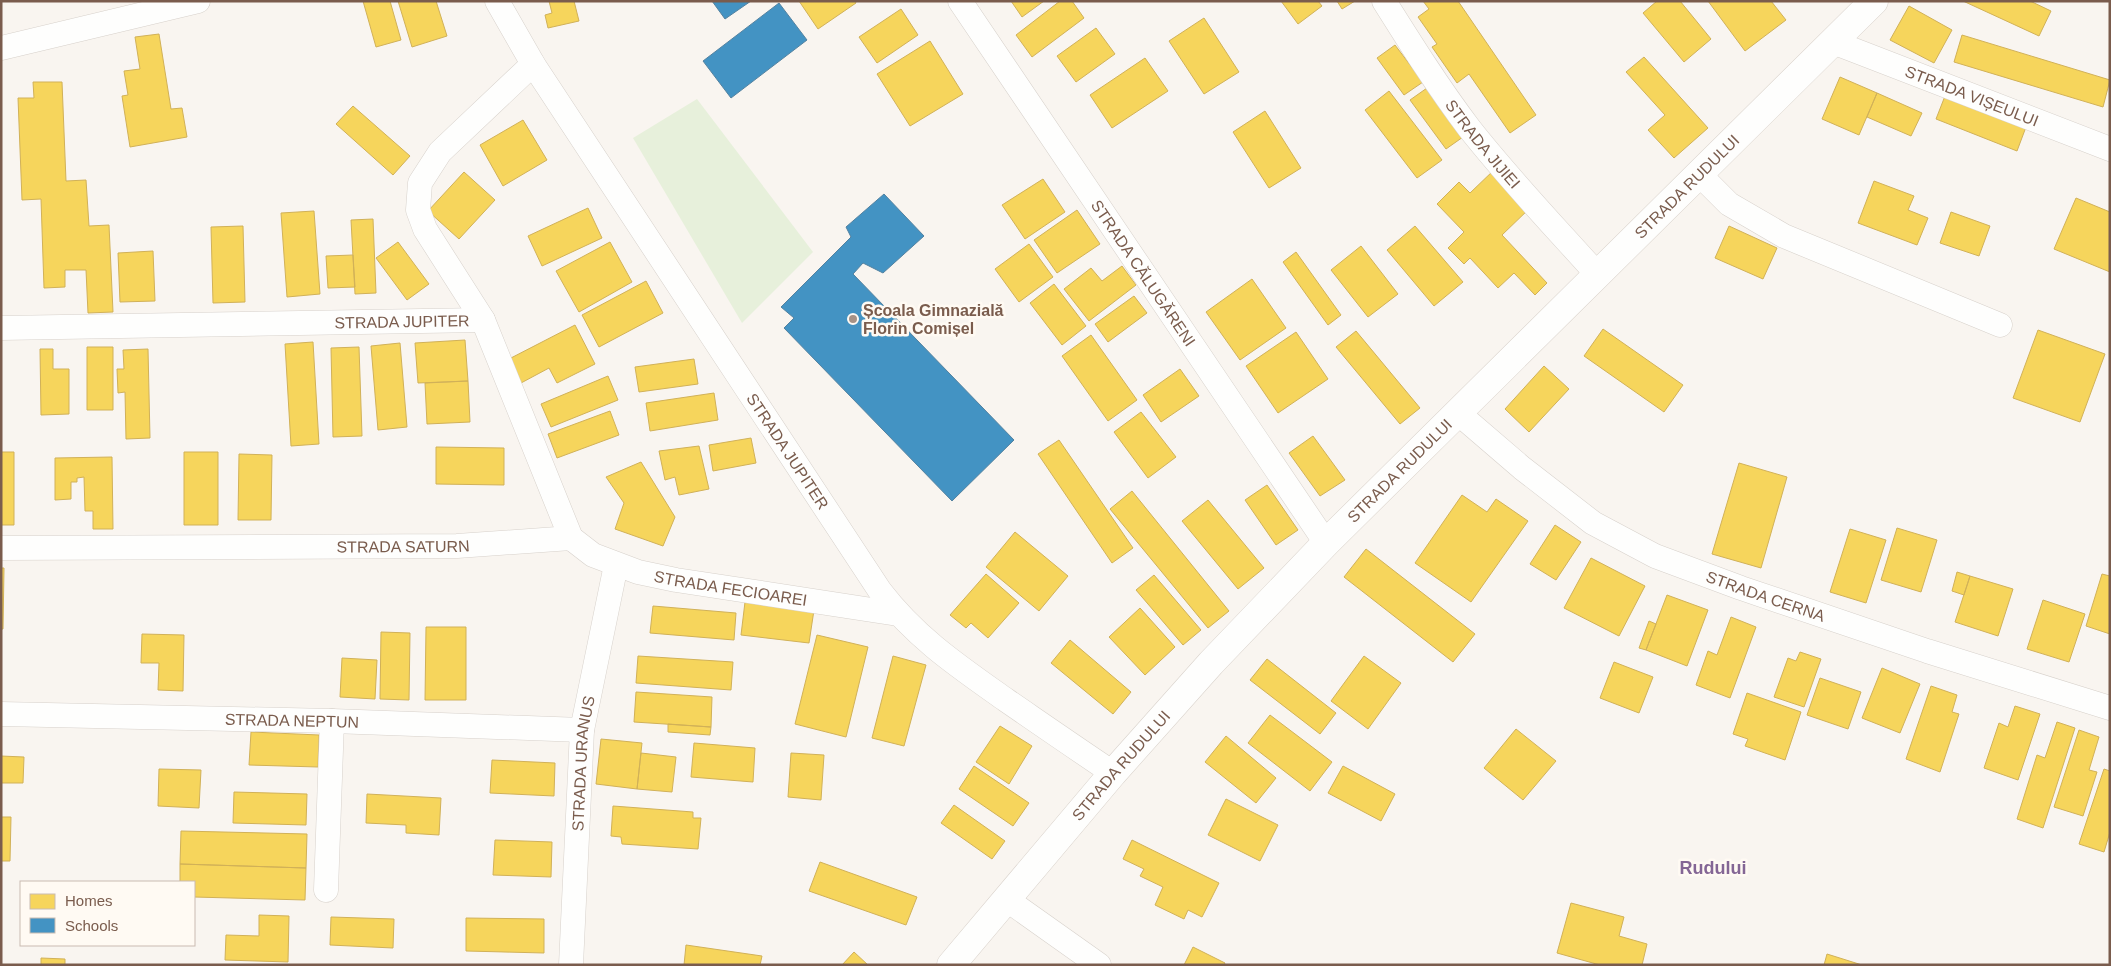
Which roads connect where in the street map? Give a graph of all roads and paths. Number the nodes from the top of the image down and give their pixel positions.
1 (198, 1) edge
2 (497, 1) edge
3 (960, 1) edge
4 (1384, 1) edge
5 (1874, 1) edge
6 (1833, 42) junction
7 (1, 48) edge
8 (533, 64) junction
9 (2110, 148) edge
10 (1699, 174) junction
11 (1596, 274) junction
12 (483, 320) junction
13 (2000, 325) dead end
14 (1, 328) edge
15 (1458, 413) junction
16 (571, 538) junction
17 (1326, 543) junction
18 (1, 548) edge
19 (616, 565) junction
20 (898, 614) junction
21 (2110, 708) edge
22 (1, 714) edge
23 (332, 721) junction
24 (582, 730) junction
25 (1112, 773) junction
26 (326, 890) dead end
27 (1006, 899) junction
28 (571, 965) edge
29 (951, 965) edge
30 (1099, 965) edge

1 - 7 street
2 - 8 street, STRADA JUPITER
3 - 17 street, STRADA CĂLUGĂRENI
4 - 11 street, STRADA JIJIEI
5 - 6 main road, STRADA RUDULUI
6 - 9 street, STRADA VIȘEULUI
6 - 10 main road, STRADA RUDULUI
8 - 12 street, STRADA JUPITER
8 - 20 street, STRADA JUPITER
10 - 11 main road, STRADA RUDULUI
10 - 13 street
11 - 15 main road, STRADA RUDULUI
12 - 14 street, STRADA JUPITER
12 - 16 street
15 - 17 main road, STRADA RUDULUI
15 - 21 street, STRADA CERNA
16 - 18 street, STRADA SATURN
16 - 19 street, STRADA FECIOAREI
17 - 25 main road, STRADA RUDULUI
19 - 20 street, STRADA FECIOAREI
19 - 24 street, STRADA URANUS
20 - 25 street, STRADA JUPITER
22 - 23 street, STRADA NEPTUN
23 - 24 street, STRADA NEPTUN
23 - 26 street
24 - 28 street, STRADA URANUS
25 - 27 main road, STRADA RUDULUI
27 - 29 main road, STRADA RUDULUI
27 - 30 street

